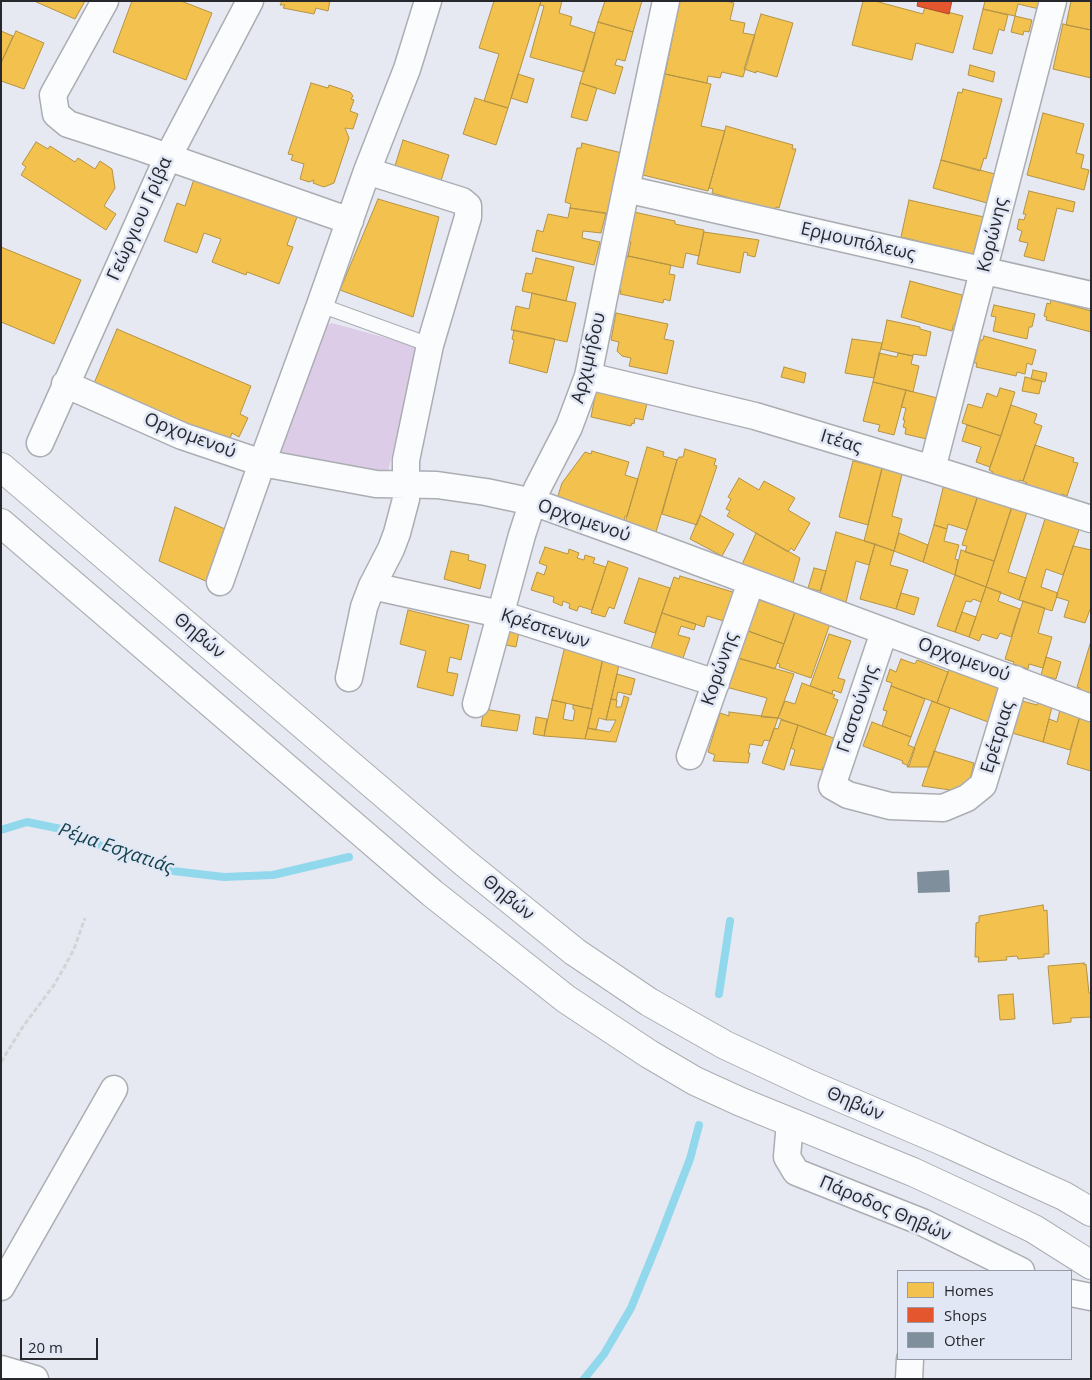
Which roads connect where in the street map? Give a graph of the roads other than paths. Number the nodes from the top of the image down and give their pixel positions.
1 (105, 1) edge
2 (250, 1) edge
3 (428, 1) edge
4 (666, 1) edge
5 (1053, 1) edge
6 (168, 157) junction
7 (367, 171) junction
8 (626, 189) junction
9 (350, 221) junction
10 (983, 271) junction
11 (1091, 295) edge
12 (320, 305) junction
13 (430, 345) junction
14 (588, 376) junction
15 (65, 384) junction
16 (40, 443) dead end
17 (262, 463) junction
18 (1, 467) edge
19 (932, 469) junction
20 (406, 483) junction
21 (532, 502) junction
22 (1091, 519) edge
23 (1, 524) edge
24 (220, 582) dead end
25 (751, 582) junction
26 (372, 586) junction
27 (500, 614) junction
28 (884, 632) junction
29 (349, 678) dead end
30 (1015, 679) junction
31 (716, 683) junction
32 (476, 704) dead end
33 (1091, 708) edge
34 (690, 756) dead end
35 (832, 786) joint
36 (114, 1089) dead end
37 (790, 1122) junction
38 (1091, 1212) edge
39 (1091, 1265) edge
40 (1019, 1270) edge
41 (1, 1287) edge
42 (1072, 1294) edge
43 (1091, 1297) edge
44 (910, 1360) edge
45 (1, 1369) edge
46 (35, 1379) edge
47 (909, 1379) edge

1 - 6 street
2 - 6 street, Γεώργιου Γρίβα
3 - 7 street
4 - 8 street, Αρχιμήδου
5 - 10 street, Κορώνης
6 - 9 street
6 - 15 street, Γεώργιου Γρίβα
7 - 9 street
7 - 13 street
8 - 10 street, Ερμουπόλεως
8 - 14 street, Αρχιμήδου
9 - 12 street
10 - 11 street, Ερμουπόλεως
10 - 19 street, Κορώνης
12 - 13 lane
12 - 17 street
13 - 20 street
14 - 19 street, Ιτέας
14 - 21 street, Αρχιμήδου
15 - 16 street, Γεώργιου Γρίβα
15 - 17 street, Ορχομενού
17 - 20 street, Ορχομενού
17 - 24 street
18 - 38 main road, Θηβών
19 - 22 street, Ιτέας
20 - 21 street, Ορχομενού
20 - 26 street
21 - 25 street, Ορχομενού
21 - 27 street, Αρχιμήδου
23 - 37 main road
25 - 28 street, Ορχομενού
25 - 31 street, Κορώνης
26 - 27 street, Κρέστενων
26 - 29 street
27 - 31 street, Κρέστενων
27 - 32 street, Αρχιμήδου
28 - 30 street, Ορχομενού
28 - 35 street, Γαστούνης
30 - 33 street, Ορχομενού
30 - 35 street, Ερέτριας
31 - 34 street, Κορώνης
36 - 41 street
37 - 39 main road
37 - 40 street, Πάροδος Θηβών
42 - 43 street
44 - 47 street
45 - 46 street

